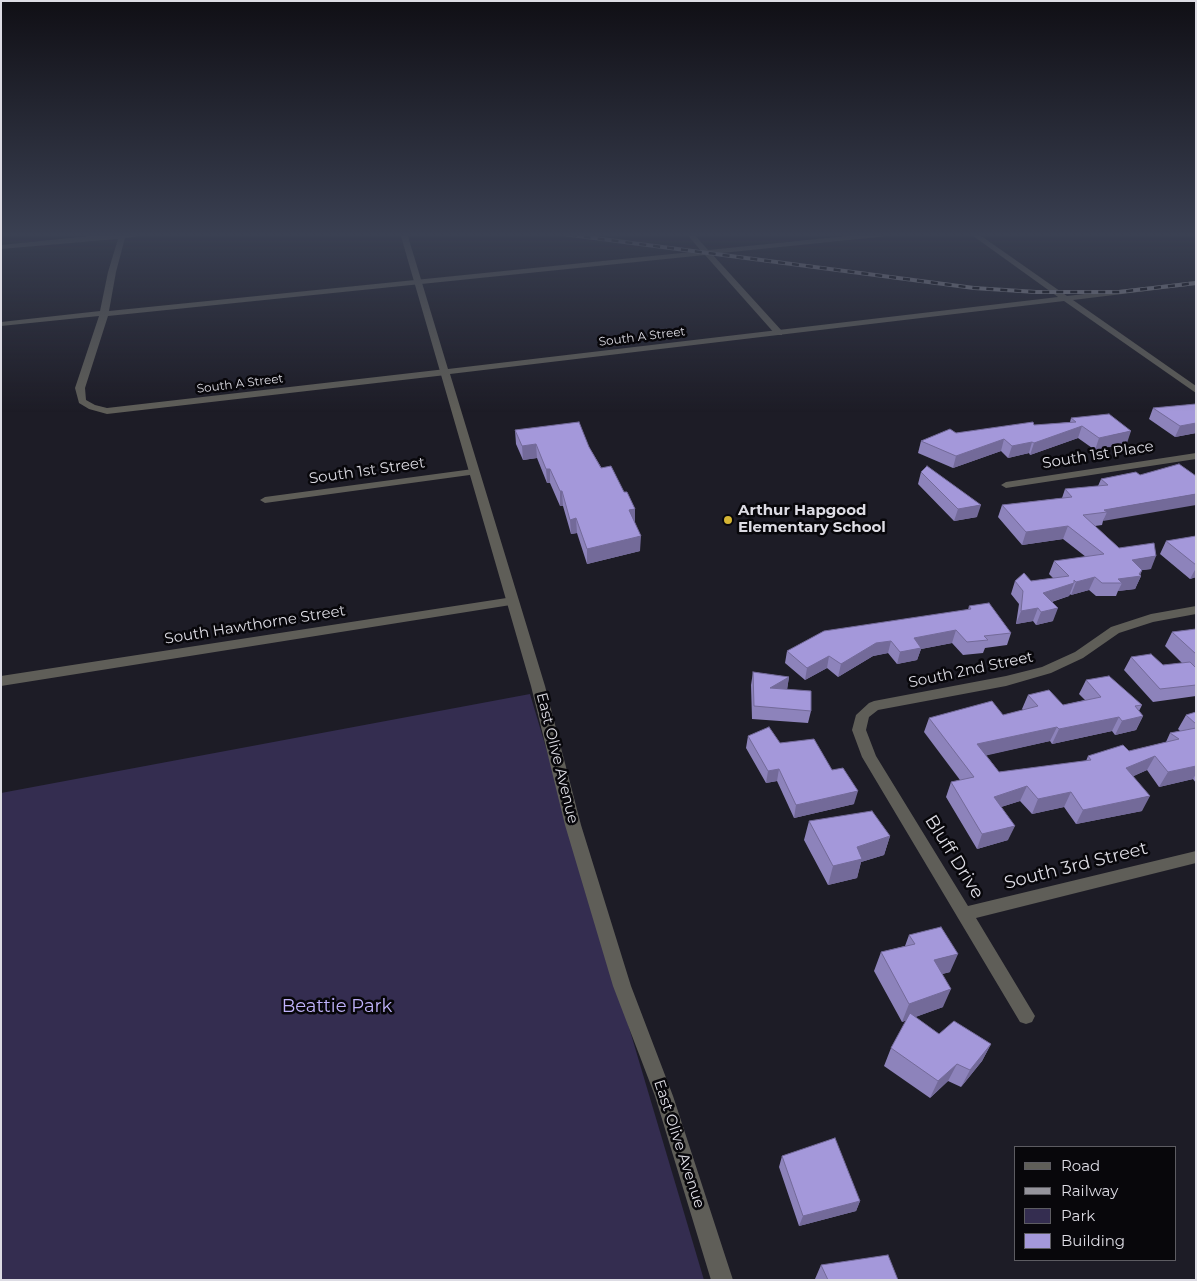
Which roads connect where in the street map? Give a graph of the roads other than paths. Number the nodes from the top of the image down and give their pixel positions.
1 (108, 293) edge
2 (312, 293) edge
3 (420, 293) edge
4 (742, 293) edge
5 (1058, 293) edge
6 (1111, 293) edge
7 (1066, 298) junction
8 (104, 314) junction
9 (1, 324) edge
10 (778, 333) junction
11 (446, 372) junction
12 (1196, 390) edge
13 (1196, 456) edge
14 (473, 472) junction
15 (1006, 485) dead end
16 (265, 500) dead end
17 (513, 601) junction
18 (1196, 610) edge
19 (1, 681) edge
20 (863, 715) joint
21 (1196, 857) edge
22 (965, 914) junction
23 (1026, 1016) dead end
24 (722, 1280) edge

1 - 8 street
2 - 8 street
3 - 11 street, East Olive Avenue
4 - 10 street
5 - 7 street
6 - 7 street, South A Street
7 - 10 street, South A Street
7 - 12 street
8 - 9 street
8 - 11 street, South A Street
10 - 11 street, South A Street
11 - 14 street, East Olive Avenue
13 - 15 street, South 1st Place
14 - 16 street, South 1st Street
14 - 17 street, East Olive Avenue
17 - 19 street, South Hawthorne Street
17 - 24 street, East Olive Avenue
18 - 20 street, South 2nd Street
20 - 22 street, Bluff Drive
21 - 22 street, South 3rd Street
22 - 23 street, Bluff Drive

